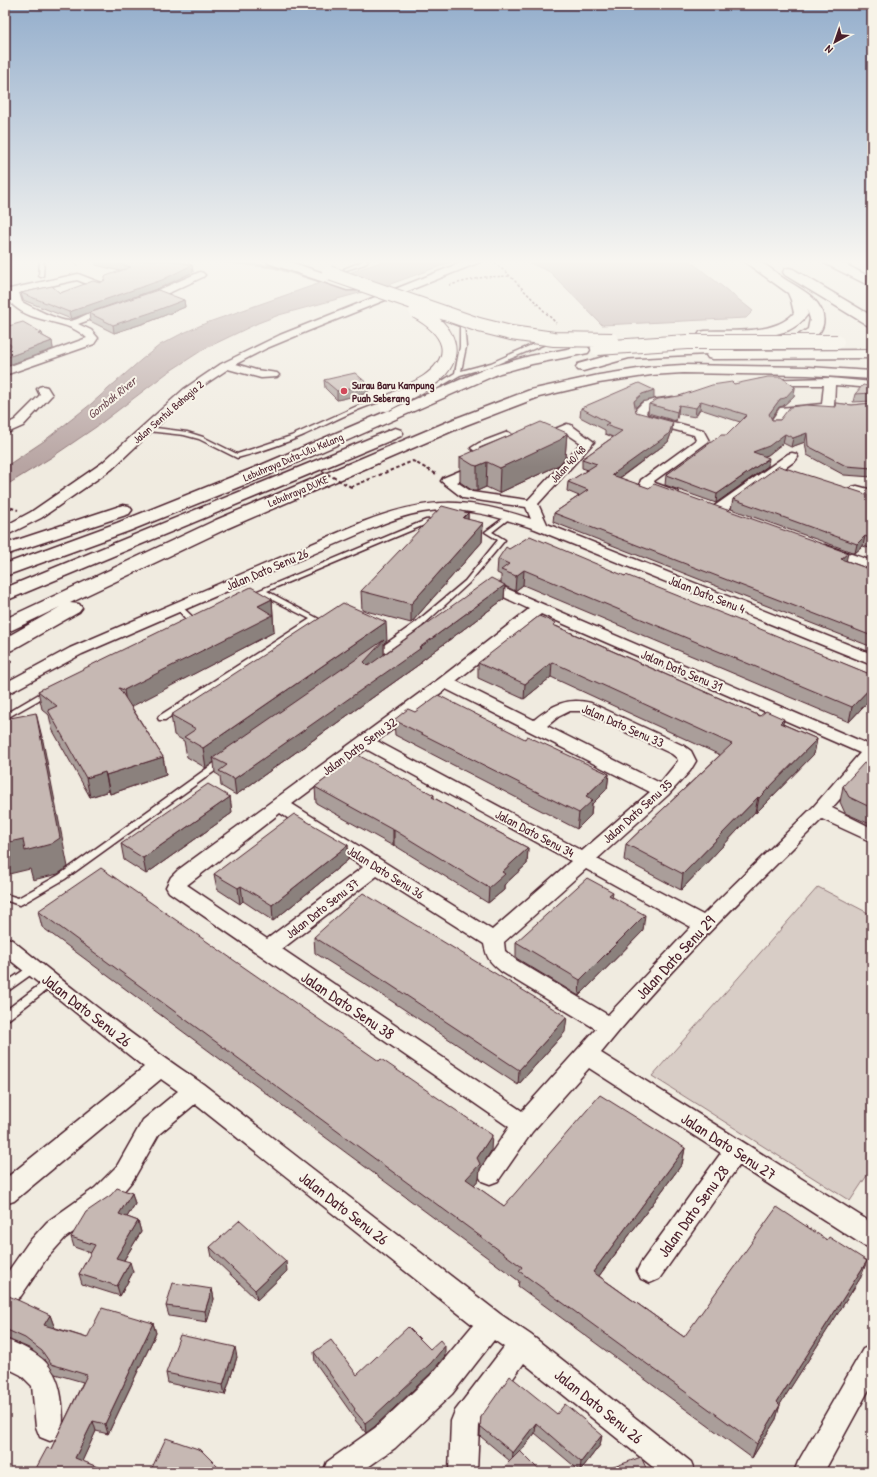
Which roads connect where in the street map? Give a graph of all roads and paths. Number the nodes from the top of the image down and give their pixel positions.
1 (80, 329) edge
2 (304, 329) edge
3 (441, 329) edge
4 (462, 329) edge
5 (495, 329) edge
6 (565, 329) edge
7 (750, 329) edge
8 (776, 329) edge
9 (816, 329) edge
10 (734, 334) junction
11 (573, 335) joint
12 (858, 341) dead end
13 (837, 342) junction
14 (872, 343) edge
15 (872, 354) edge
16 (872, 362) edge
17 (227, 365) junction
18 (5, 372) edge
19 (458, 374) junction
20 (273, 375) dead end
21 (872, 375) edge
22 (748, 376) junction
23 (545, 377) dead end
24 (832, 377) junction
25 (599, 379) junction
26 (872, 380) edge
27 (518, 384) dead end
28 (872, 385) edge
29 (43, 389) dead end
30 (494, 393) dead end
31 (687, 396) edge
32 (828, 406) junction
33 (842, 407) edge
34 (775, 424) edge
35 (148, 429) junction
36 (5, 430) edge
37 (508, 434) dead end
38 (530, 445) edge
39 (792, 457) dead end
40 (491, 459) joint
41 (322, 471) dead end
42 (448, 481) junction
43 (856, 490) edge
44 (872, 494) edge
45 (688, 500) edge
46 (531, 504) junction
47 (703, 505) edge
48 (158, 506) junction
49 (718, 510) junction
50 (732, 516) edge
51 (508, 517) junction
52 (447, 520) edge
53 (541, 527) junction
54 (5, 532) edge
55 (813, 545) edge
56 (5, 550) edge
57 (872, 566) edge
58 (5, 570) edge
59 (106, 579) junction
60 (494, 587) edge
61 (261, 591) junction
62 (5, 595) edge
63 (240, 600) edge
64 (178, 606) junction
65 (539, 608) junction
66 (185, 625) edge
67 (5, 626) edge
68 (5, 646) edge
69 (872, 660) edge
70 (366, 662) edge
71 (445, 682) junction
72 (59, 686) edge
73 (5, 689) edge
74 (5, 717) edge
75 (162, 718) dead end
76 (536, 727) junction
77 (365, 742) junction
78 (872, 752) edge
79 (229, 757) edge
80 (687, 761) joint
81 (662, 791) junction
82 (280, 805) junction
83 (820, 810) junction
84 (872, 836) edge
85 (584, 859) junction
86 (377, 866) junction
87 (178, 882) joint
88 (5, 897) edge
89 (705, 925) junction
90 (493, 940) junction
91 (5, 945) edge
92 (267, 950) junction
93 (41, 975) junction
94 (5, 988) edge
95 (5, 1016) edge
96 (610, 1027) junction
97 (587, 1055) junction
98 (160, 1067) junction
99 (195, 1092) junction
100 (524, 1125) junction
101 (736, 1151) junction
102 (490, 1174) dead end
103 (5, 1193) edge
104 (872, 1237) edge
105 (650, 1271) dead end
106 (5, 1293) edge
107 (491, 1323) junction
108 (522, 1344) junction
109 (5, 1352) edge
110 (872, 1360) edge
111 (50, 1427) dead end
112 (337, 1472) edge
113 (463, 1472) edge
114 (681, 1472) edge
115 (808, 1472) edge

1 - 18 street
2 - 17 street, Jalan Sentul Bahagia 2
3 - 48 highway, bridge
4 - 19 lane
5 - 10 highway, bridge
6 - 11 path
7 - 10 highway
8 - 10 highway
9 - 15 highway
11 - 19 lane
12 - 13 highway
13 - 14 highway
13 - 48 highway, Lebuhraya Duta-Ulu Kelang, bridge
16 - 25 highway
17 - 20 street
17 - 35 street, Jalan Sentul Bahagia 2
19 - 35 lane
21 - 24 highway
22 - 24 highway
22 - 25 highway
22 - 26 highway
23 - 27 highway
24 - 28 street
24 - 32 street
25 - 59 highway, Lebuhraya DUKE
29 - 36 street
30 - 62 highway, Lebuhraya DUKE
31 - 45 street
32 - 33 street
32 - 34 street
35 - 54 street, Jalan Sentul Bahagia 2
37 - 40 lane
38 - 46 street, Jalan 40/48
39 - 49 street
40 - 42 street
41 - 42 path, bridge
42 - 46 street
43 - 44 street
46 - 53 street
47 - 49 street
48 - 56 highway
48 - 58 highway, Lebuhraya Duta-Ulu Kelang
49 - 50 street
51 - 53 street, Jalan Dato Senu 26
51 - 64 street, Jalan Dato Senu 26
51 - 70 lane
52 - 61 lane
53 - 69 street, Jalan Dato Senu 4
55 - 57 street
59 - 67 highway, Lebuhraya DUKE
59 - 68 highway
60 - 65 street, Jalan Dato Senu 31
61 - 63 lane
61 - 75 lane
64 - 66 lane
64 - 73 street, Jalan Dato Senu 26
65 - 71 street, Jalan Dato Senu 32
65 - 78 street, Jalan Dato Senu 31
71 - 76 street
71 - 77 street, Jalan Dato Senu 32
72 - 74 lane
76 - 80 street, Jalan Dato Senu 33
76 - 81 street
77 - 82 street, Jalan Dato Senu 32
77 - 85 street, Jalan Dato Senu 34
78 - 83 street, Jalan Dato Senu 29
79 - 88 lane
80 - 81 street, Jalan Dato Senu 35
81 - 85 street, Jalan Dato Senu 35
82 - 86 street, Jalan Dato Senu 36
82 - 87 street, Jalan Dato Senu 32
83 - 84 street
83 - 89 street, Jalan Dato Senu 29
85 - 89 street, Jalan Dato Senu 34
85 - 90 street
86 - 90 street, Jalan Dato Senu 36
86 - 92 street, Jalan Dato Senu 37
87 - 92 street, Jalan Dato Senu 38
89 - 96 street, Jalan Dato Senu 29
90 - 96 street
91 - 93 street, Jalan Dato Senu 26
92 - 100 street, Jalan Dato Senu 38
93 - 94 lane
93 - 95 lane
93 - 98 street, Jalan Dato Senu 26
96 - 97 street, Jalan Dato Senu 29
97 - 100 street, Jalan Dato Senu 29
97 - 101 street, Jalan Dato Senu 27
98 - 99 street, Jalan Dato Senu 26
98 - 103 street
99 - 106 street
99 - 107 street, Jalan Dato Senu 26
100 - 102 street, Jalan Dato Senu 29
101 - 104 street, Jalan Dato Senu 27
101 - 105 street, Jalan Dato Senu 28
107 - 108 street, Jalan Dato Senu 26
107 - 112 street
108 - 113 street
108 - 114 street, Jalan Dato Senu 26
109 - 111 street
110 - 115 street

